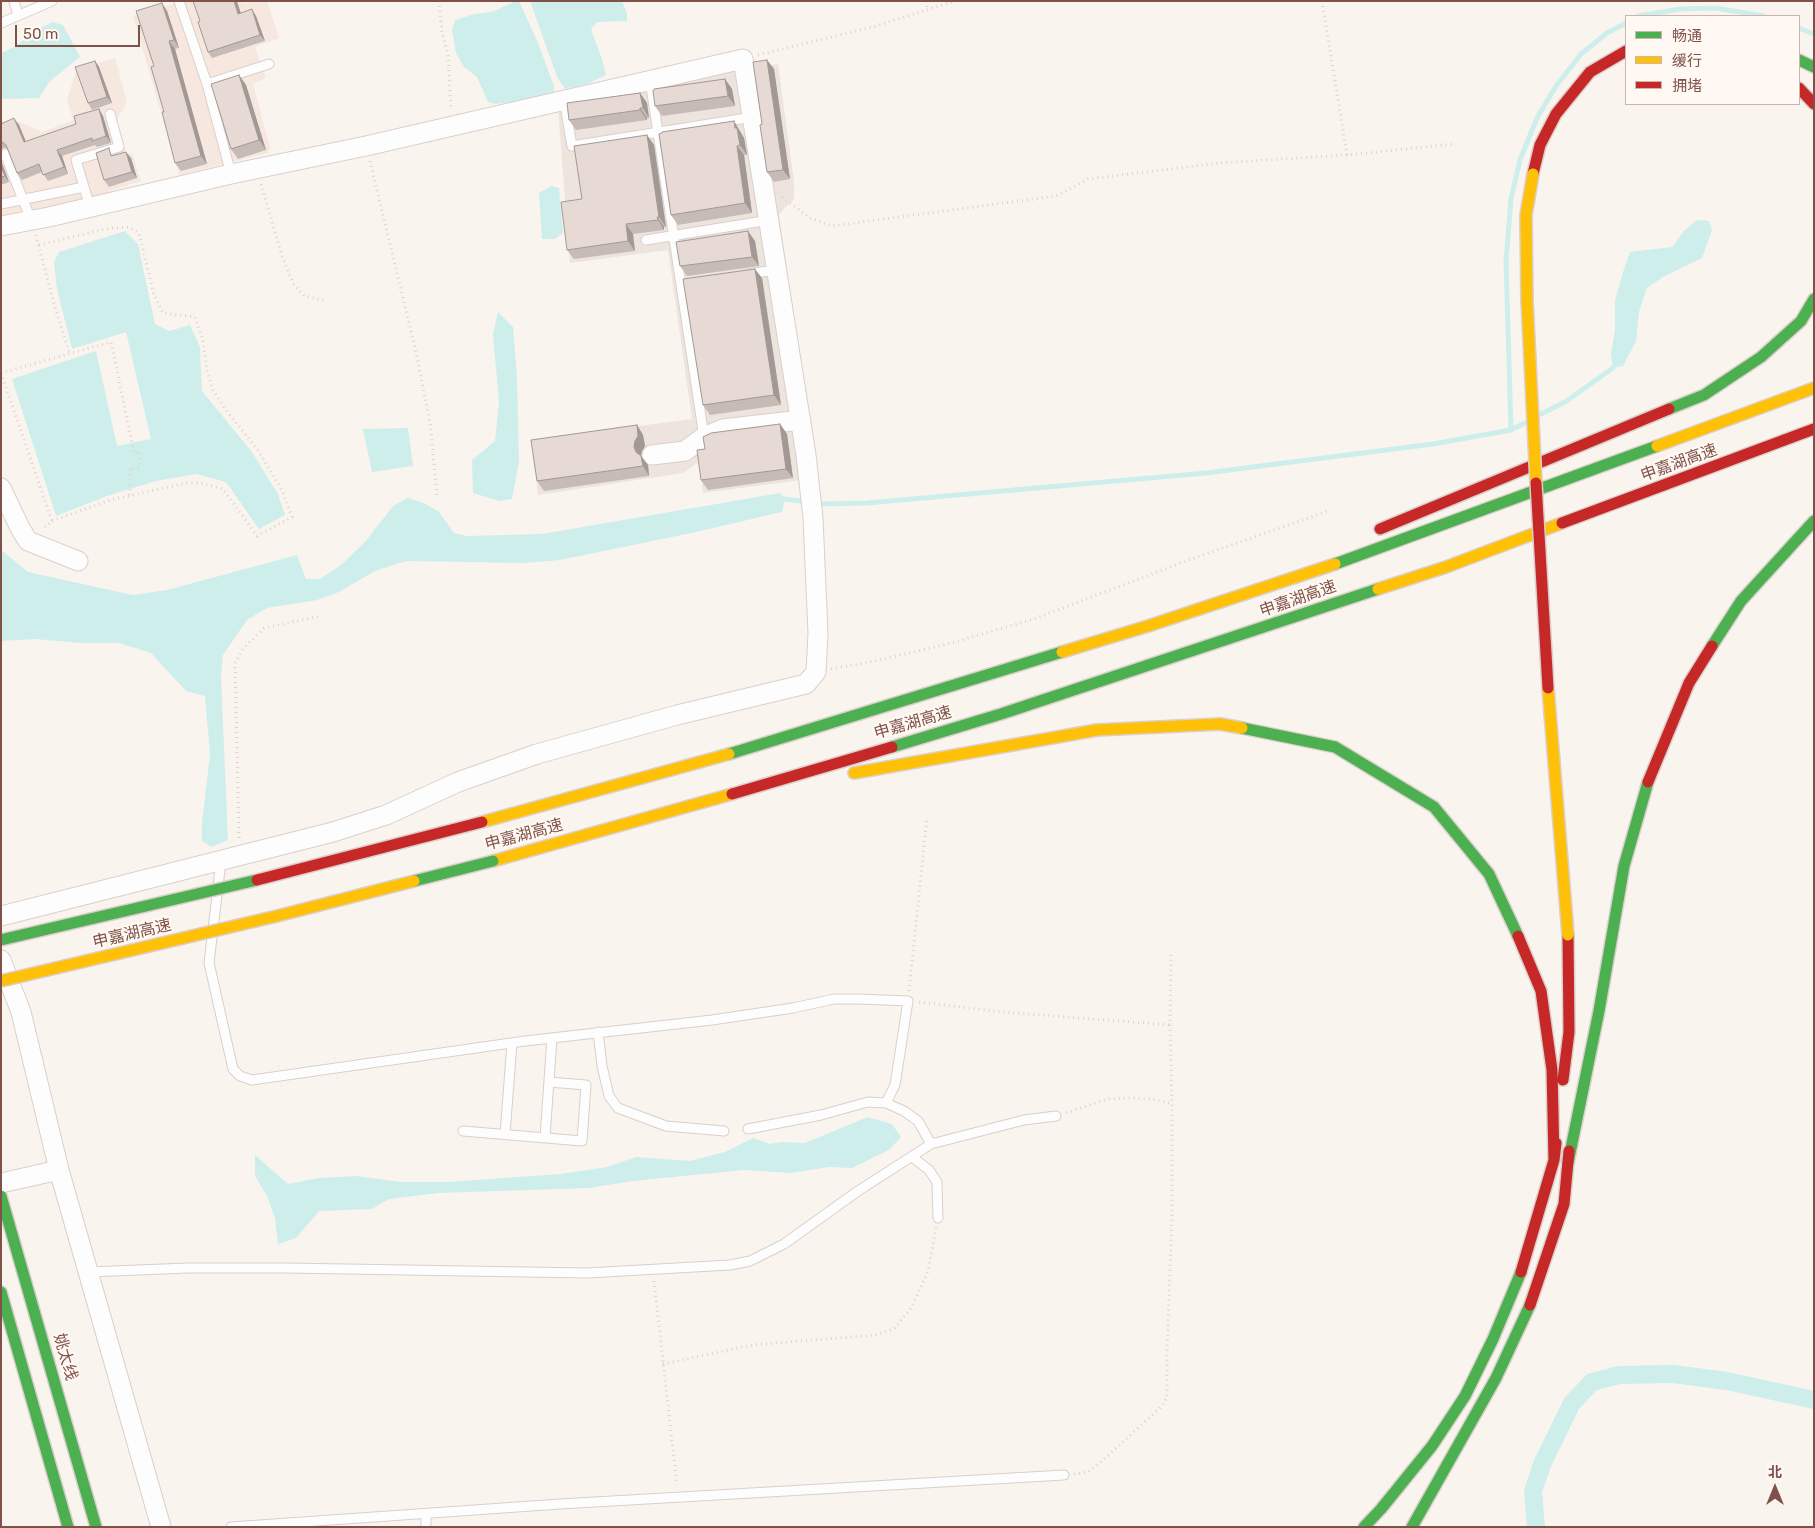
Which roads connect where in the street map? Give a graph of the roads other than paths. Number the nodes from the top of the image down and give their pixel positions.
1 (14, 1) edge
2 (52, 1) edge
3 (180, 1) edge
4 (18, 15) junction
5 (1, 23) edge
6 (1625, 52) edge
7 (1800, 60) edge
8 (269, 64) dead end
9 (1814, 67) edge
10 (650, 80) junction
11 (207, 84) junction
12 (1592, 89) dead end
13 (1800, 89) edge
14 (564, 100) junction
15 (1814, 104) edge
16 (1573, 111) dead end
17 (110, 114) dead end
18 (753, 117) junction
19 (658, 132) junction
20 (5, 154) edge
21 (231, 174) junction
22 (84, 187) junction
23 (23, 199) junction
24 (1, 204) edge
25 (90, 207) junction
26 (32, 220) junction
27 (770, 220) junction
28 (1, 226) edge
29 (673, 236) junction
30 (646, 240) dead end
31 (778, 270) junction
32 (739, 275) edge
33 (1814, 299) edge
34 (1814, 388) edge
35 (801, 420) junction
36 (1814, 429) edge
37 (704, 438) junction
38 (1548, 444) dead end
39 (652, 456) dead end
40 (1, 488) edge
41 (1551, 493) dead end
42 (1552, 512) dead end
43 (1814, 521) edge
44 (1366, 535) dead end
45 (1554, 542) dead end
46 (78, 561) dead end
47 (1284, 569) dead end
48 (1148, 626) junction
49 (847, 775) dead end
50 (828, 778) dead end
51 (722, 797) junction
52 (221, 861) junction
53 (1575, 884) dead end
54 (1, 916) edge
55 (1573, 934) junction
56 (1, 940) edge
57 (1, 960) edge
58 (1580, 963) dead end
59 (1, 981) edge
60 (1580, 1012) dead end
61 (598, 1032) junction
62 (552, 1038) junction
63 (512, 1043) junction
64 (549, 1082) junction
65 (886, 1103) junction
66 (1056, 1116) road end
67 (748, 1129) dead end
68 (463, 1131) dead end
69 (724, 1131) dead end
70 (505, 1134) junction
71 (545, 1138) junction
72 (931, 1144) junction
73 (912, 1156) junction
74 (1554, 1160) junction
75 (1568, 1163) junction
76 (59, 1170) junction
77 (1, 1183) edge
78 (1, 1196) edge
79 (938, 1218) road end
80 (88, 1272) junction
81 (1, 1292) edge
82 (1064, 1475) road end
83 (85, 1482) junction
84 (426, 1514) junction
85 (68, 1527) edge
86 (96, 1527) edge
87 (103, 1527) edge
88 (161, 1527) edge
89 (231, 1527) edge
90 (426, 1527) edge
91 (1364, 1527) edge
92 (1412, 1527) edge

1 - 4 lane
2 - 4 lane
3 - 11 lane
4 - 5 lane
6 - 55 main road, bridge
7 - 9 main road
8 - 11 lane
10 - 14 street
10 - 18 street
10 - 19 lane
11 - 21 lane
12 - 16 main road
13 - 15 main road
14 - 19 lane
14 - 21 street
17 - 22 lane
18 - 19 lane
18 - 27 street
19 - 29 lane
20 - 23 lane
21 - 25 street
22 - 23 lane
22 - 25 lane
23 - 24 lane
23 - 26 lane
25 - 26 street
26 - 28 street
27 - 29 lane
27 - 31 street
29 - 30 lane
29 - 37 lane
31 - 32 lane
31 - 35 street
33 - 44 main road
34 - 48 main road, 申嘉湖高速
35 - 37 street
35 - 52 street
36 - 51 main road, 申嘉湖高速
37 - 39 street
38 - 41 main road
40 - 46 street
42 - 45 main road
43 - 75 main road
47 - 48 main road
48 - 56 main road, 申嘉湖高速, bridge
49 - 74 main road
50 - 51 main road
51 - 59 main road, 申嘉湖高速, bridge
52 - 54 street
52 - 63 lane
53 - 55 main road
55 - 58 main road
55 - 74 main road
57 - 76 street
60 - 75 main road
61 - 62 lane
61 - 65 lane
61 - 69 lane
62 - 63 lane
62 - 64 lane
63 - 70 lane
64 - 71 lane
64 - 71 lane
65 - 67 lane
65 - 72 lane
66 - 72 lane
68 - 70 lane
70 - 71 lane
72 - 73 lane
73 - 79 lane
73 - 80 lane
74 - 91 main road
75 - 92 main road
76 - 77 street
76 - 80 street
78 - 83 main road, 姚太线
80 - 88 street
81 - 85 main road
82 - 84 lane
83 - 86 main road, 姚太线
83 - 87 main road
84 - 89 lane
84 - 90 lane

